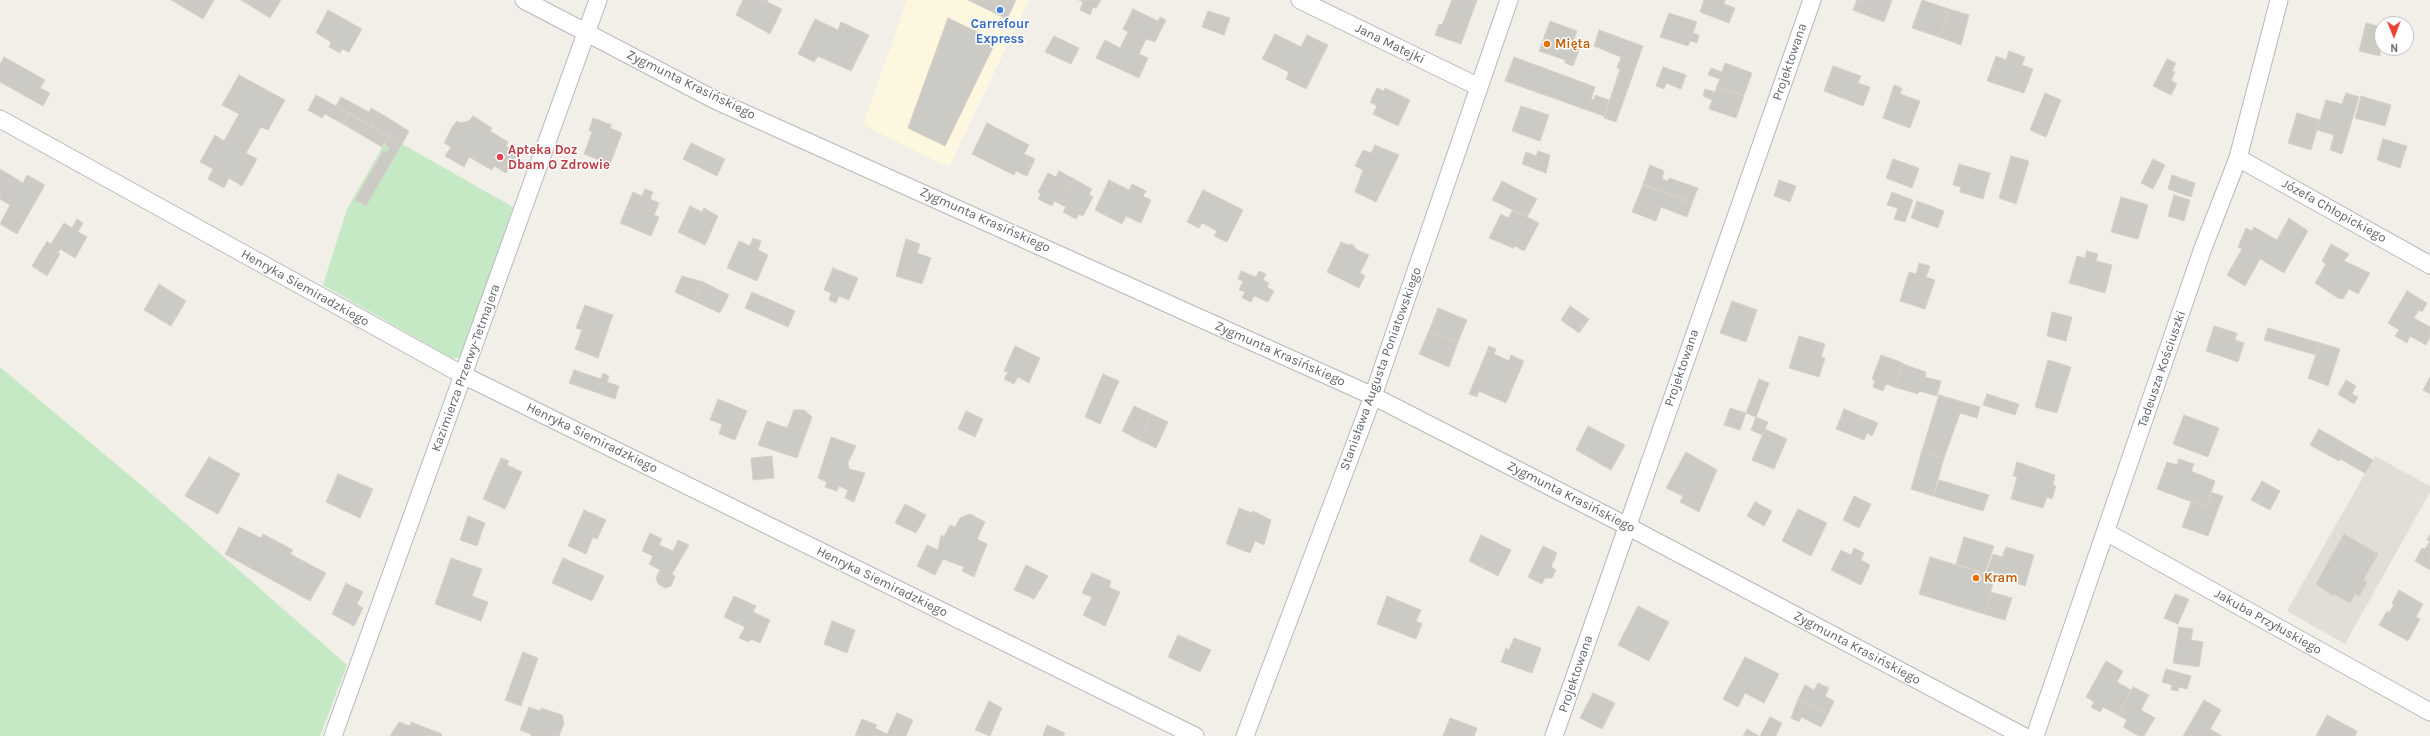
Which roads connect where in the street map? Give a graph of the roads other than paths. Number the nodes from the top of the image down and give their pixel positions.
1 (524, 0) edge
2 (598, 0) edge
3 (1300, 0) edge
4 (1509, 0) edge
5 (1812, 0) edge
6 (2279, 0) edge
7 (586, 32) junction
8 (1479, 87) junction
9 (0, 119) edge
10 (2238, 158) junction
11 (2430, 264) edge
12 (463, 375) junction
13 (1373, 396) junction
14 (1627, 526) junction
15 (2106, 532) junction
16 (2430, 712) edge
17 (333, 736) edge
18 (1195, 736) edge
19 (1245, 736) edge
20 (1554, 736) edge
21 (2023, 736) edge
22 (2035, 736) edge

1 - 7 street, Zygmunta Krasińskiego
2 - 7 street, Kazimierza Przerwy-Tetmajera
3 - 8 street, Jana Matejki
4 - 8 street, Stanisława Augusta Poniatowskiego
5 - 14 street, Projektowana
6 - 10 street, Tadeusza Kościuszki
7 - 12 street, Kazimierza Przerwy-Tetmajera
7 - 13 street, Zygmunta Krasińskiego
8 - 13 street, Stanisława Augusta Poniatowskiego
9 - 12 street, Henryka Siemiradzkiego
10 - 11 street, Józefa Chłopickiego
10 - 15 street, Tadeusza Kościuszki
12 - 17 street, Kazimierza Przerwy-Tetmajera
12 - 18 street, Henryka Siemiradzkiego
13 - 14 street, Zygmunta Krasińskiego
13 - 19 street, Stanisława Augusta Poniatowskiego
14 - 20 street, Projektowana
14 - 21 street, Zygmunta Krasińskiego
15 - 16 street, Jakuba Przyłuskiego
15 - 22 street, Tadeusza Kościuszki

